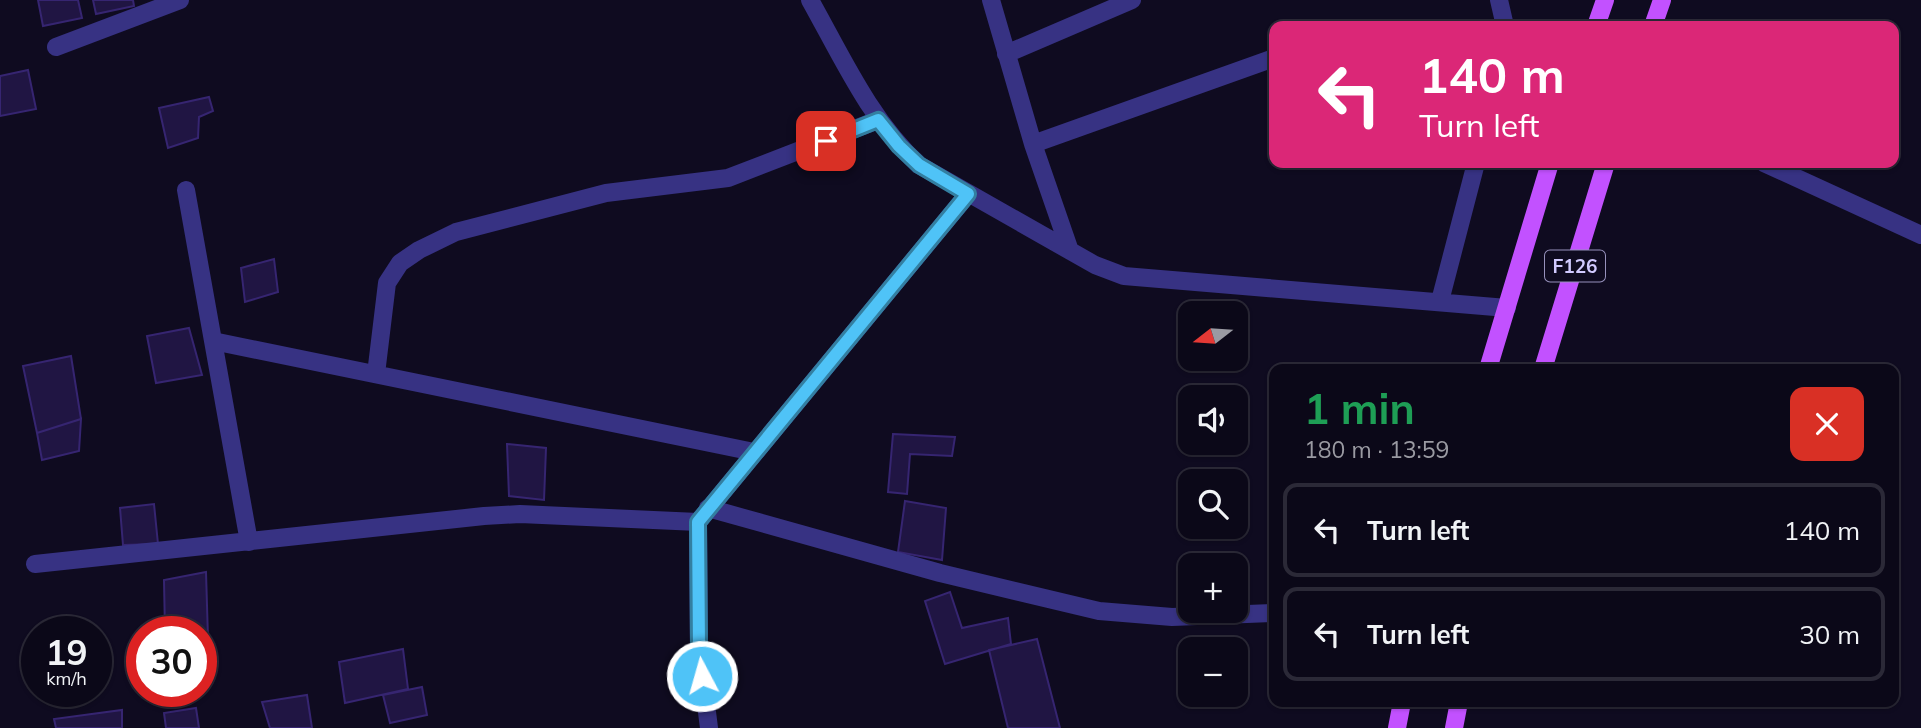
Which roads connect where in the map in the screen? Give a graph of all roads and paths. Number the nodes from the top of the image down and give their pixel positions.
1 (180, 0) edge
2 (810, 0) edge
3 (991, 0) edge
4 (1132, 0) edge
5 (1499, 0) edge
6 (1605, 0) edge
7 (1662, 0) edge
8 (1504, 21) edge
9 (1598, 21) edge
10 (1655, 21) edge
11 (56, 47) dead end
12 (1006, 54) junction
13 (1269, 60) edge
14 (878, 120) junction
15 (1033, 144) junction
16 (1475, 168) edge
17 (1549, 168) edge
18 (1604, 168) edge
19 (1775, 168) edge
20 (186, 190) dead end
21 (968, 194) junction
22 (1921, 235) edge
23 (1070, 251) junction
24 (1440, 301) junction
25 (1507, 308) junction
26 (213, 341) junction
27 (1490, 364) edge
28 (1545, 364) edge
29 (376, 374) junction
30 (754, 452) junction
31 (703, 515) junction
32 (249, 542) junction
33 (35, 564) dead end
34 (1269, 613) edge
35 (1401, 707) edge
36 (1458, 707) edge
37 (709, 728) edge
38 (1397, 728) edge
39 (1454, 728) edge

1 - 11 street
2 - 14 street
3 - 12 street
4 - 12 street
5 - 8 street
6 - 9 main road
7 - 10 main road
12 - 15 street
13 - 15 street
14 - 21 street
14 - 29 street
15 - 23 street
16 - 24 street
17 - 25 main road, F126
18 - 28 main road, F126
19 - 22 street
20 - 26 street
21 - 23 street
21 - 30 street
23 - 24 street
24 - 25 street
25 - 27 main road, F126
26 - 29 street
26 - 32 street
29 - 30 street
30 - 31 street
31 - 32 street
31 - 34 street
31 - 37 street
32 - 33 street
35 - 38 main road
36 - 39 main road

